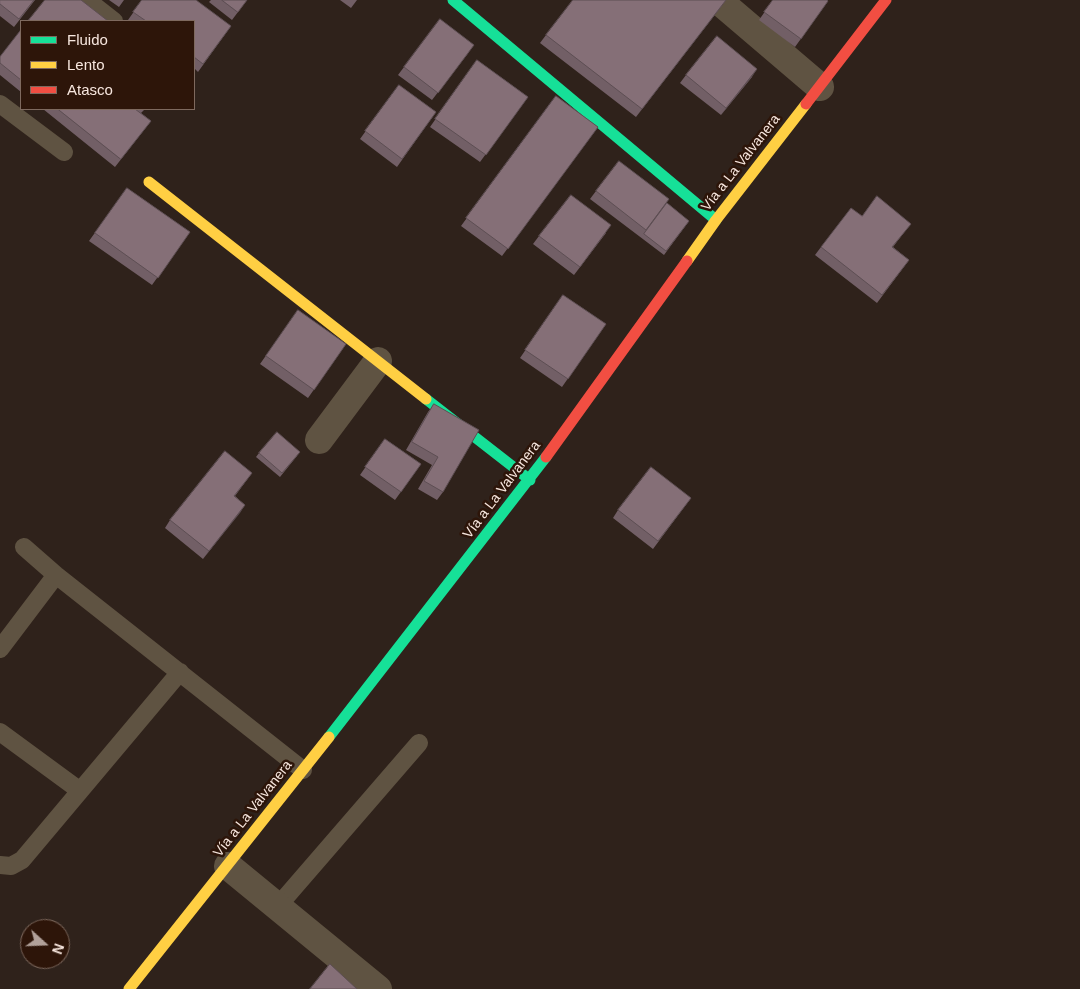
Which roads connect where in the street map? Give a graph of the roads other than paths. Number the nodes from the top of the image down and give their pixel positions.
1 (87, 0) edge
2 (453, 0) edge
3 (718, 0) edge
4 (886, 0) edge
5 (113, 20) edge
6 (820, 87) junction
7 (0, 104) edge
8 (64, 152) dead end
9 (149, 182) dead end
10 (716, 220) junction
11 (378, 360) junction
12 (319, 440) dead end
13 (530, 480) junction
14 (24, 547) dead end
15 (56, 575) junction
16 (0, 649) edge
17 (180, 672) junction
18 (0, 732) edge
19 (419, 743) dead end
20 (303, 770) junction
21 (79, 790) junction
22 (0, 865) edge
23 (228, 866) junction
24 (278, 906) junction
25 (129, 989) edge
26 (378, 989) edge

1 - 5 lane
2 - 10 street
3 - 6 street
4 - 6 street, Vía a La Valvanera
6 - 10 street, Vía a La Valvanera
7 - 8 lane
9 - 11 street
10 - 13 street, Vía a La Valvanera
11 - 12 street
11 - 13 street
13 - 20 street, Vía a La Valvanera
14 - 15 lane
15 - 16 lane
15 - 17 lane
17 - 20 lane
17 - 21 lane
18 - 21 lane
19 - 24 lane
20 - 23 street, Vía a La Valvanera
21 - 22 lane
23 - 24 street
23 - 25 street, Vía a La Valvanera
24 - 26 street

